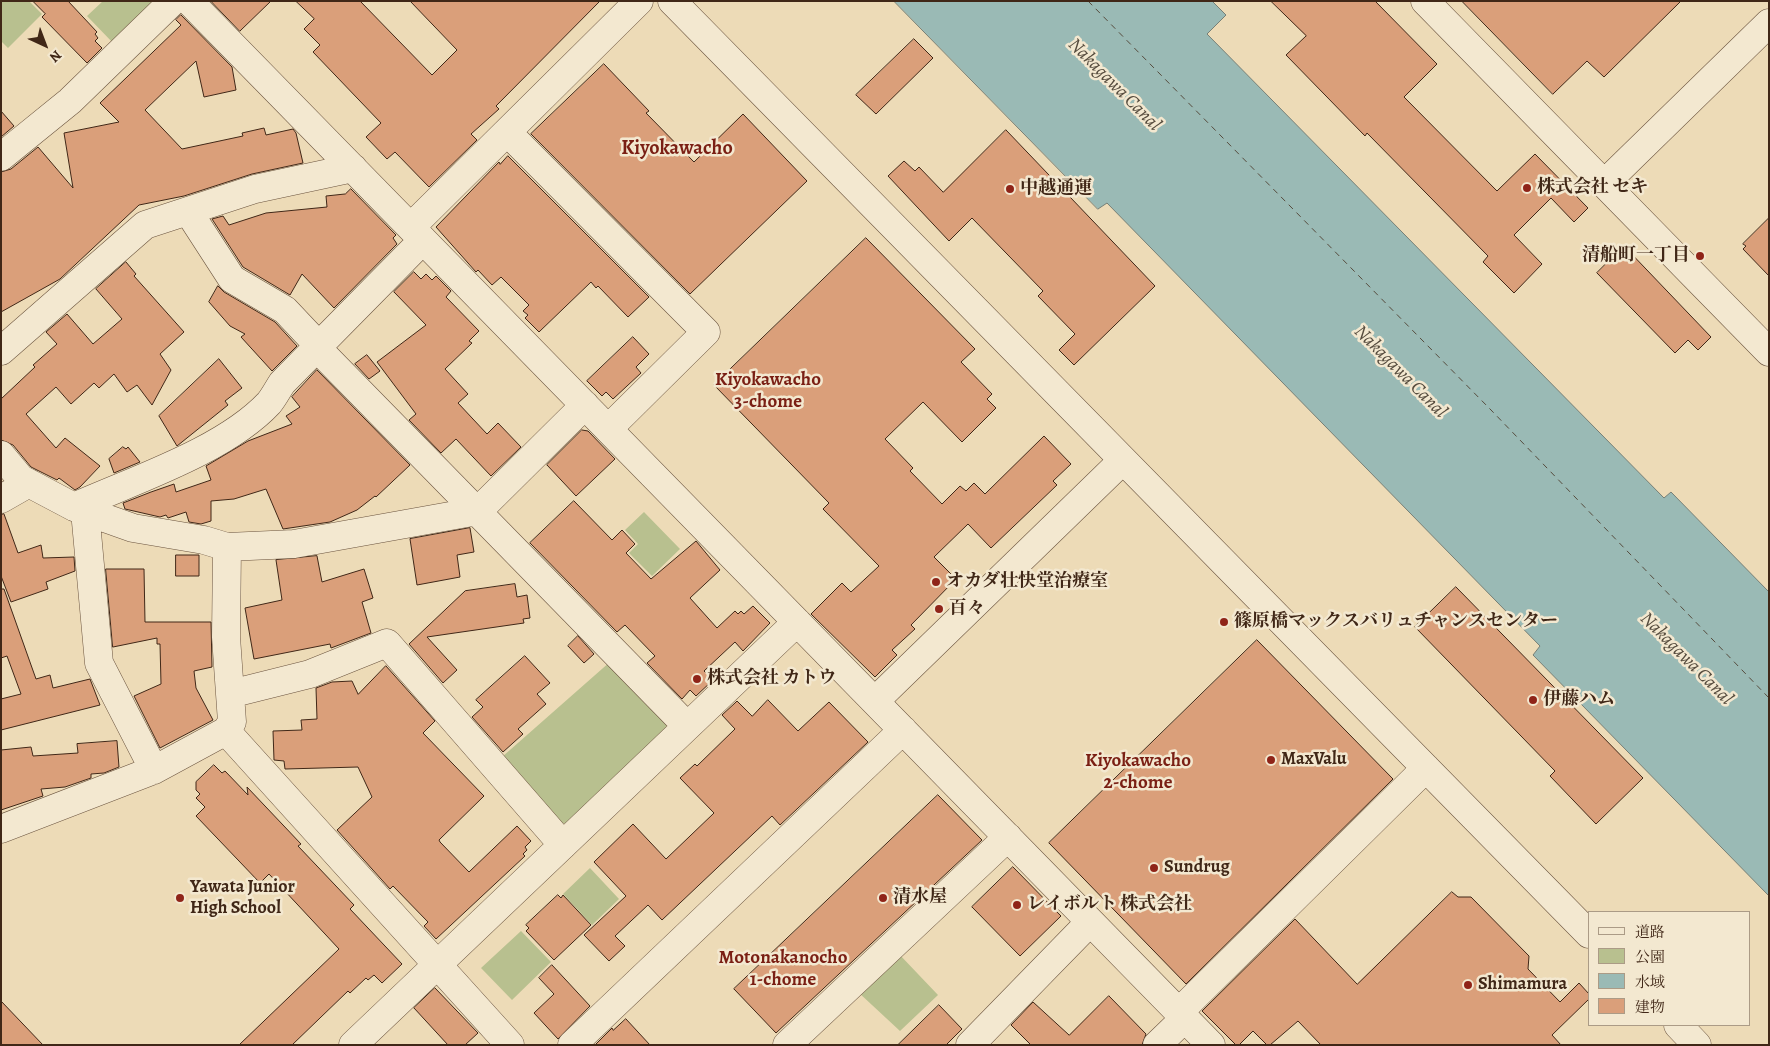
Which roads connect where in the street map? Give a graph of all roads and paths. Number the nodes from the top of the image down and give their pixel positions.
1 (173, 1) edge
2 (189, 1) edge
3 (639, 1) edge
4 (672, 1) edge
5 (1425, 1) edge
6 (1769, 23) edge
7 (507, 132) junction
8 (1, 158) edge
9 (352, 168) junction
10 (1604, 184) junction
11 (188, 211) junction
12 (417, 234) junction
13 (318, 347) junction
14 (1, 351) edge
15 (1769, 352) edge
16 (585, 406) junction
17 (608, 429) junction
18 (1, 455) edge
19 (1123, 460) junction
20 (29, 483) junction
21 (1, 499) edge
22 (79, 509) junction
23 (478, 512) junction
24 (227, 547) junction
25 (797, 622) junction
26 (230, 694) junction
27 (875, 701) junction
28 (687, 726) junction
29 (903, 730) junction
30 (226, 731) junction
31 (1426, 768) junction
32 (154, 770) junction
33 (1, 829) edge
34 (1008, 837) junction
35 (563, 845) junction
36 (1090, 922) junction
37 (1588, 933) edge
38 (437, 965) junction
39 (1182, 1015) junction
40 (1679, 1026) edge
41 (353, 1045) edge
42 (510, 1045) edge
43 (572, 1045) edge
44 (787, 1045) edge
45 (970, 1045) edge
46 (1157, 1045) edge
47 (1211, 1045) edge
48 (1698, 1045) edge

1 - 8 street
2 - 9 street
3 - 7 street
4 - 19 street
5 - 10 street
6 - 10 street
7 - 12 street
7 - 17 street
9 - 11 street
9 - 12 street
10 - 15 street
11 - 13 street
11 - 14 street
12 - 13 street
12 - 16 street
13 - 22 street
13 - 23 street
16 - 17 street
16 - 23 street
17 - 25 street
18 - 20 street
19 - 27 street
19 - 31 street
20 - 21 street
20 - 22 street
22 - 24 street
22 - 32 street
23 - 24 street
23 - 28 street
24 - 26 street
25 - 27 street
25 - 28 street
26 - 30 street
26 - 35 street
27 - 29 street
28 - 35 street
29 - 34 street
29 - 43 street
30 - 32 street
30 - 38 street
31 - 37 street
31 - 39 street
32 - 33 street
34 - 36 street
34 - 44 street
35 - 38 street
36 - 39 street
36 - 45 street
38 - 41 street
38 - 42 street
39 - 46 street
39 - 47 street
40 - 48 street

